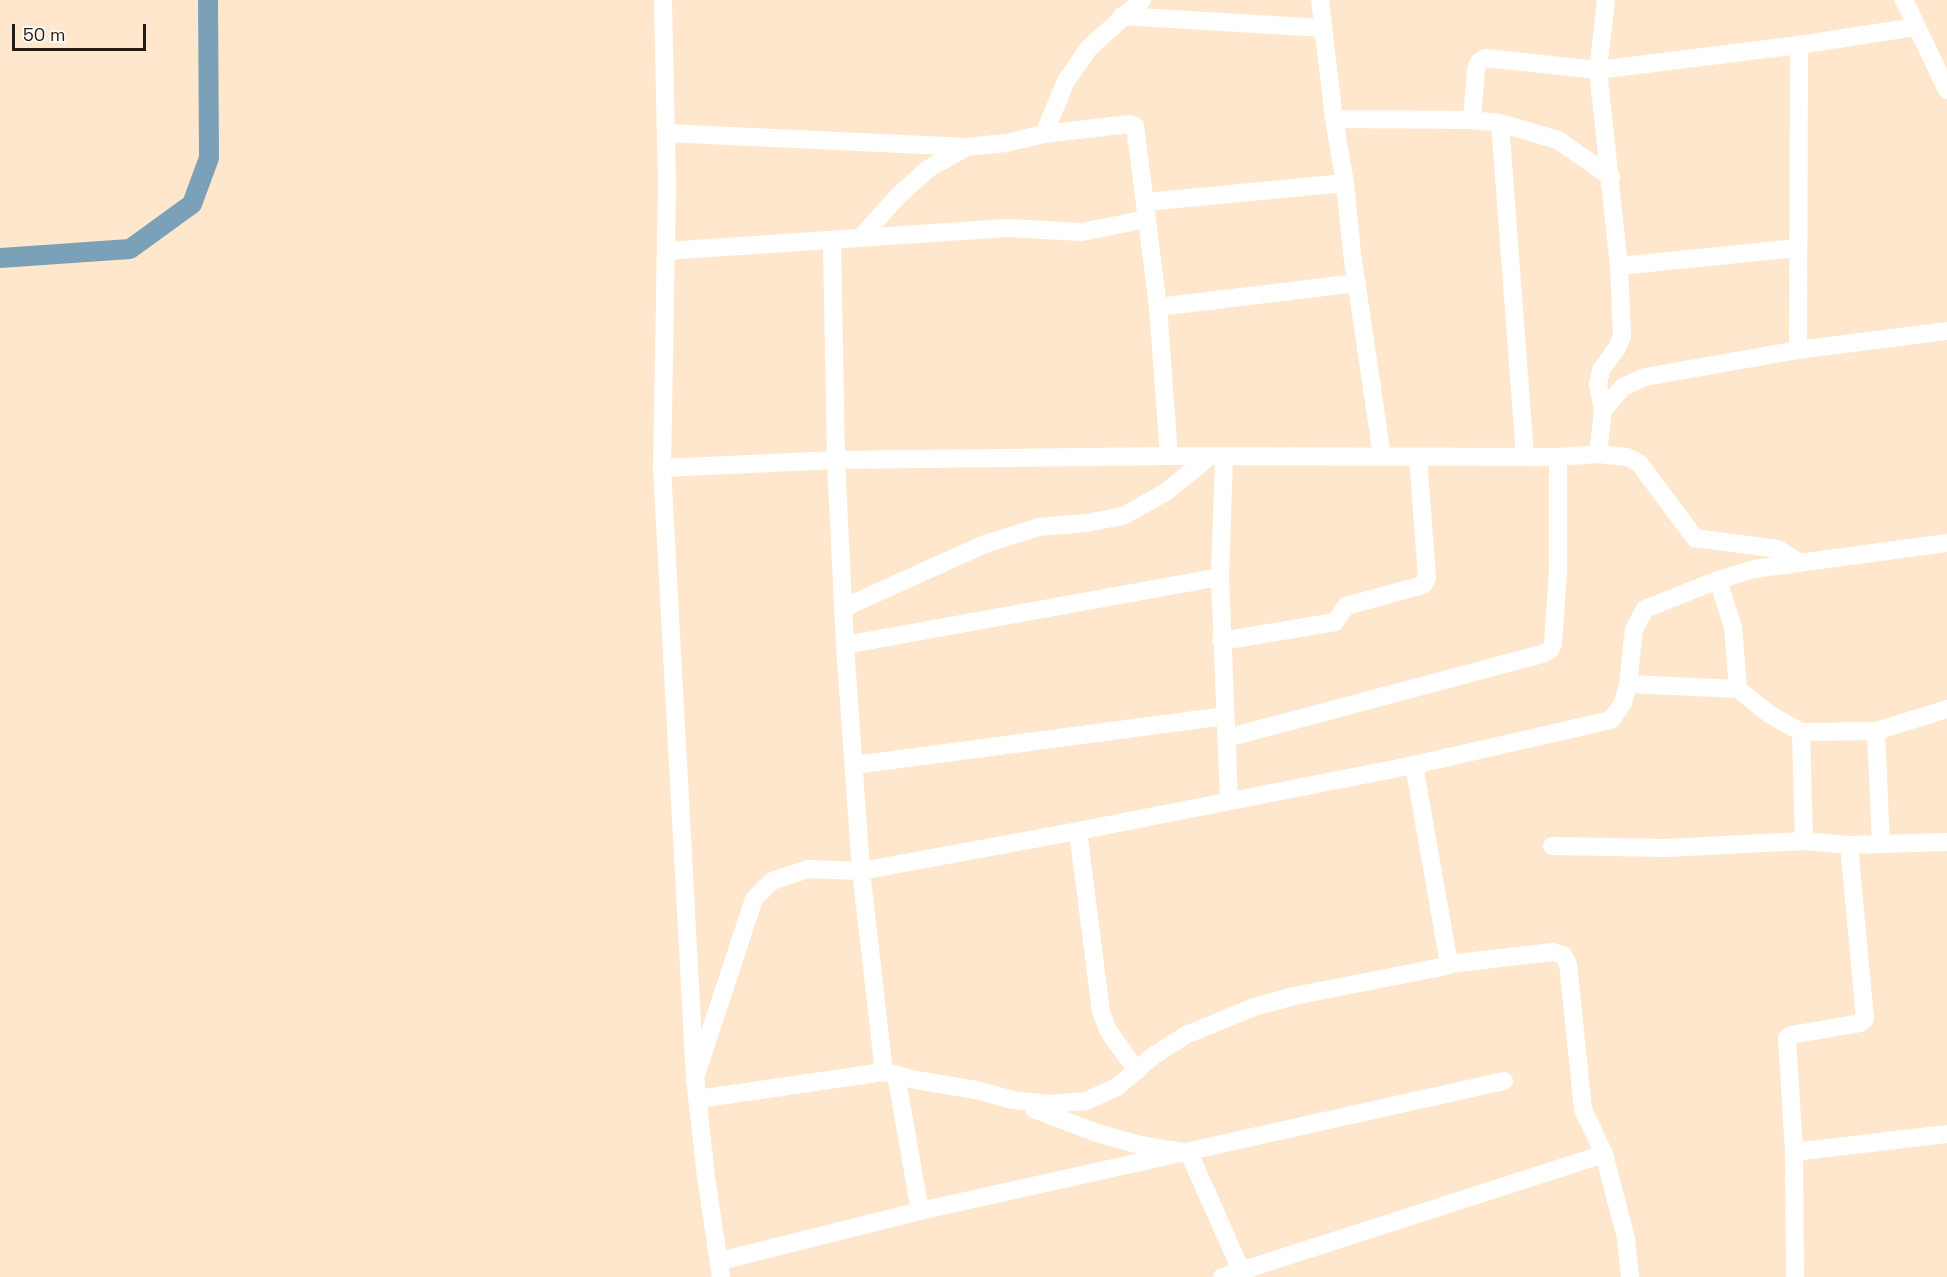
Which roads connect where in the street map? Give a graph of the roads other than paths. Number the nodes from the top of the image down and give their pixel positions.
1 (663, 0) edge
2 (1142, 0) edge
3 (1320, 0) edge
4 (1606, 0) edge
5 (1904, 0) edge
6 (1122, 16) junction
7 (1915, 27) junction
8 (1323, 28) junction
9 (1799, 45) junction
10 (1598, 70) junction
11 (1947, 90) edge
12 (1334, 119) junction
13 (1472, 120) junction
14 (1500, 123) junction
15 (666, 133) junction
16 (1044, 134) junction
17 (966, 147) junction
18 (1611, 177) junction
19 (1345, 183) junction
20 (1147, 211) junction
21 (862, 236) junction
22 (832, 241) junction
23 (1798, 248) junction
24 (666, 251) junction
25 (1620, 266) junction
26 (1357, 284) junction
27 (1158, 307) junction
28 (1947, 331) edge
29 (1798, 350) junction
30 (1603, 411) junction
31 (1598, 454) junction
32 (1169, 456) junction
33 (1217, 456) junction
34 (1382, 456) junction
35 (1525, 456) junction
36 (1418, 457) junction
37 (1558, 457) junction
38 (836, 460) junction
39 (662, 468) junction
40 (1947, 543) edge
41 (1800, 563) junction
42 (1220, 577) junction
43 (1718, 580) junction
44 (843, 608) junction
45 (1221, 641) junction
46 (845, 645) junction
47 (1628, 684) junction
48 (1738, 690) junction
49 (1947, 709) edge
50 (1225, 716) junction
51 (1876, 731) junction
52 (1801, 732) junction
53 (1227, 738) junction
54 (855, 765) junction
55 (1413, 765) junction
56 (1228, 801) junction
57 (1078, 831) junction
58 (1804, 841) junction
59 (1947, 842) edge
60 (1881, 844) junction
61 (1849, 845) junction
62 (1552, 846) dead end
63 (861, 871) junction
64 (1449, 964) junction
65 (1137, 1071) junction
66 (890, 1073) junction
67 (695, 1078) junction
68 (1504, 1081) dead end
69 (698, 1099) junction
70 (1013, 1100) junction
71 (1947, 1134) edge
72 (1794, 1152) junction
73 (1189, 1153) junction
74 (1604, 1154) junction
75 (920, 1211) junction
76 (721, 1269) edge
77 (1243, 1274) edge
78 (1222, 1277) edge
79 (1630, 1277) edge
80 (1795, 1277) edge

1 - 15 street
2 - 6 street
3 - 8 street
4 - 10 street
5 - 7 street
6 - 8 street
6 - 16 street
7 - 9 street
7 - 11 street
8 - 12 street
9 - 10 street
9 - 23 street
10 - 13 street
10 - 18 street
12 - 13 street
12 - 19 street
13 - 14 street
14 - 18 street
14 - 35 street
15 - 17 street
15 - 24 street
16 - 17 street
16 - 20 street
17 - 21 street
18 - 25 street
19 - 20 street
19 - 26 street
20 - 21 street
20 - 27 street
21 - 22 street
22 - 24 street
22 - 38 street
23 - 25 street
23 - 29 street
24 - 39 street
25 - 30 street
26 - 27 street
26 - 34 street
27 - 32 street
28 - 29 street
29 - 30 street
30 - 31 street
31 - 37 street
31 - 41 street
32 - 33 street
32 - 38 street
33 - 34 street
33 - 42 street
33 - 44 street
34 - 36 street
35 - 36 street
35 - 37 street
36 - 45 street
37 - 53 street
38 - 39 street
38 - 44 street
39 - 67 street
40 - 41 street
41 - 43 street
42 - 45 street
42 - 46 street
43 - 47 street
43 - 48 street
44 - 46 street
45 - 50 street
46 - 54 street
47 - 48 street
47 - 55 street
48 - 52 street
49 - 51 street
50 - 53 street
50 - 54 street
51 - 52 street
51 - 60 street
52 - 58 street
53 - 56 street
54 - 63 street
55 - 56 street
55 - 64 street
56 - 57 street
57 - 63 street
57 - 65 street
58 - 61 street
58 - 62 street
59 - 60 street
60 - 61 street
61 - 72 street
63 - 66 street
63 - 67 street
64 - 65 street
64 - 74 street
65 - 70 street
66 - 69 street
66 - 70 street
66 - 75 street
67 - 69 street
68 - 73 street
69 - 76 street
70 - 73 street
71 - 72 street
72 - 80 street
73 - 75 street
73 - 77 street
74 - 77 street
74 - 79 street
75 - 76 street
77 - 78 street

